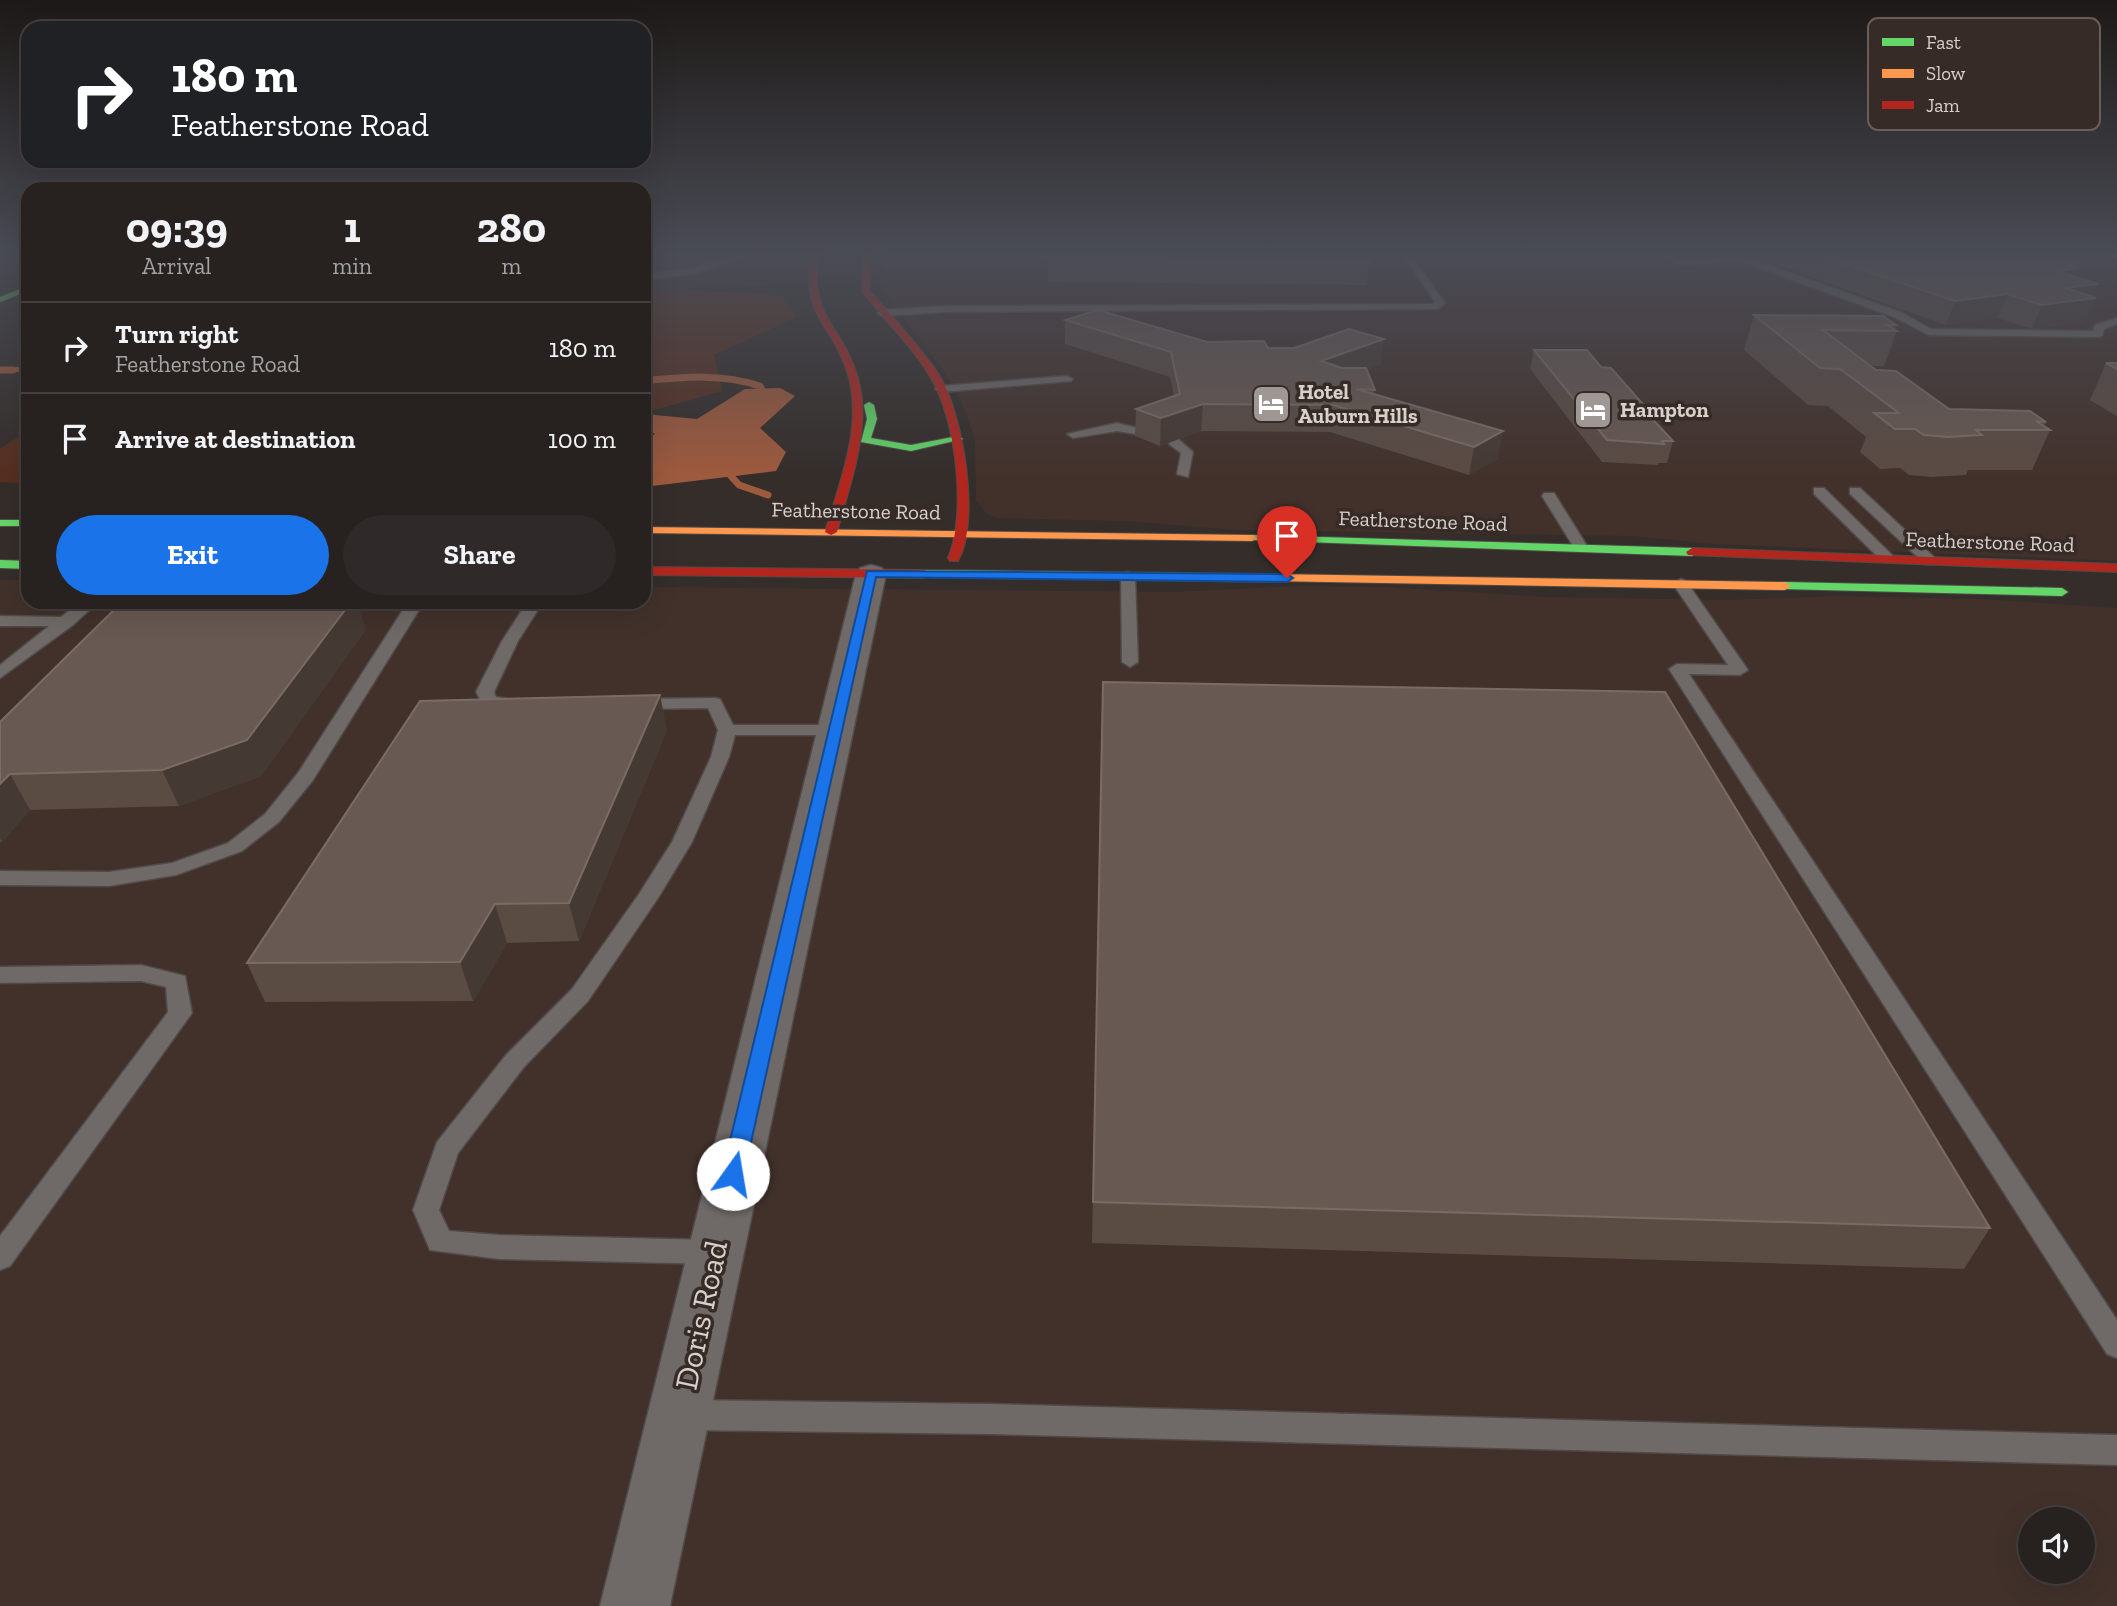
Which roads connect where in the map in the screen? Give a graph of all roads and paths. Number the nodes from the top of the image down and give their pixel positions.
1 (827, 327) edge
2 (894, 327) edge
3 (1920, 327) edge
4 (2099, 327) edge
5 (854, 379) junction
6 (1067, 379) dead end
7 (942, 380) junction
8 (1148, 432) edge
9 (1073, 434) dead end
10 (958, 439) junction
11 (1173, 441) edge
12 (1183, 474) dead end
13 (1819, 491) dead end
14 (1855, 491) dead end
15 (1549, 496) dead end
16 (0, 523) edge
17 (21, 523) edge
18 (651, 530) edge
19 (831, 532) junction
20 (963, 533) junction
21 (1390, 540) junction
22 (1580, 546) junction
23 (1888, 559) junction
24 (1930, 561) junction
25 (0, 564) edge
26 (21, 565) edge
27 (2117, 568) edge
28 (651, 571) edge
29 (892, 574) junction
30 (1128, 576) junction
31 (1367, 579) junction
32 (1681, 584) junction
33 (2075, 592) dead end
34 (82, 609) edge
35 (412, 609) edge
36 (531, 609) edge
37 (0, 621) edge
38 (67, 622) junction
39 (1130, 662) dead end
40 (0, 673) edge
41 (534, 704) edge
42 (617, 704) edge
43 (727, 730) junction
44 (834, 730) junction
45 (0, 878) edge
46 (0, 975) edge
47 (715, 1252) junction
48 (0, 1258) edge
49 (2117, 1345) edge
50 (679, 1415) junction
51 (2117, 1450) edge
52 (635, 1606) edge

1 - 5 main road
2 - 7 main road
3 - 4 lane
5 - 10 main road
5 - 19 main road
6 - 7 lane
7 - 10 main road
8 - 9 lane
10 - 20 main road
11 - 12 lane
13 - 23 lane
14 - 24 lane
15 - 22 lane
16 - 17 main road
18 - 19 main road, Featherstone Road
19 - 20 main road, Featherstone Road
20 - 21 main road, Featherstone Road
20 - 29 main road
21 - 22 main road, Featherstone Road
21 - 31 main road
22 - 23 main road, Featherstone Road
23 - 24 main road, Featherstone Road
24 - 27 main road, Featherstone Road
25 - 26 main road
28 - 29 main road, Featherstone Road
29 - 30 main road, Featherstone Road
29 - 44 street, Doris Road
30 - 31 main road, Featherstone Road
30 - 39 lane
31 - 32 main road, Featherstone Road
32 - 33 main road, Featherstone Road
32 - 49 lane
34 - 38 lane
35 - 45 lane
36 - 41 lane
37 - 38 lane
38 - 40 lane
42 - 43 lane
43 - 44 lane
43 - 47 lane
44 - 47 street, Doris Road
46 - 48 lane
47 - 50 street, Doris Road
50 - 51 lane
50 - 52 street, Doris Road

